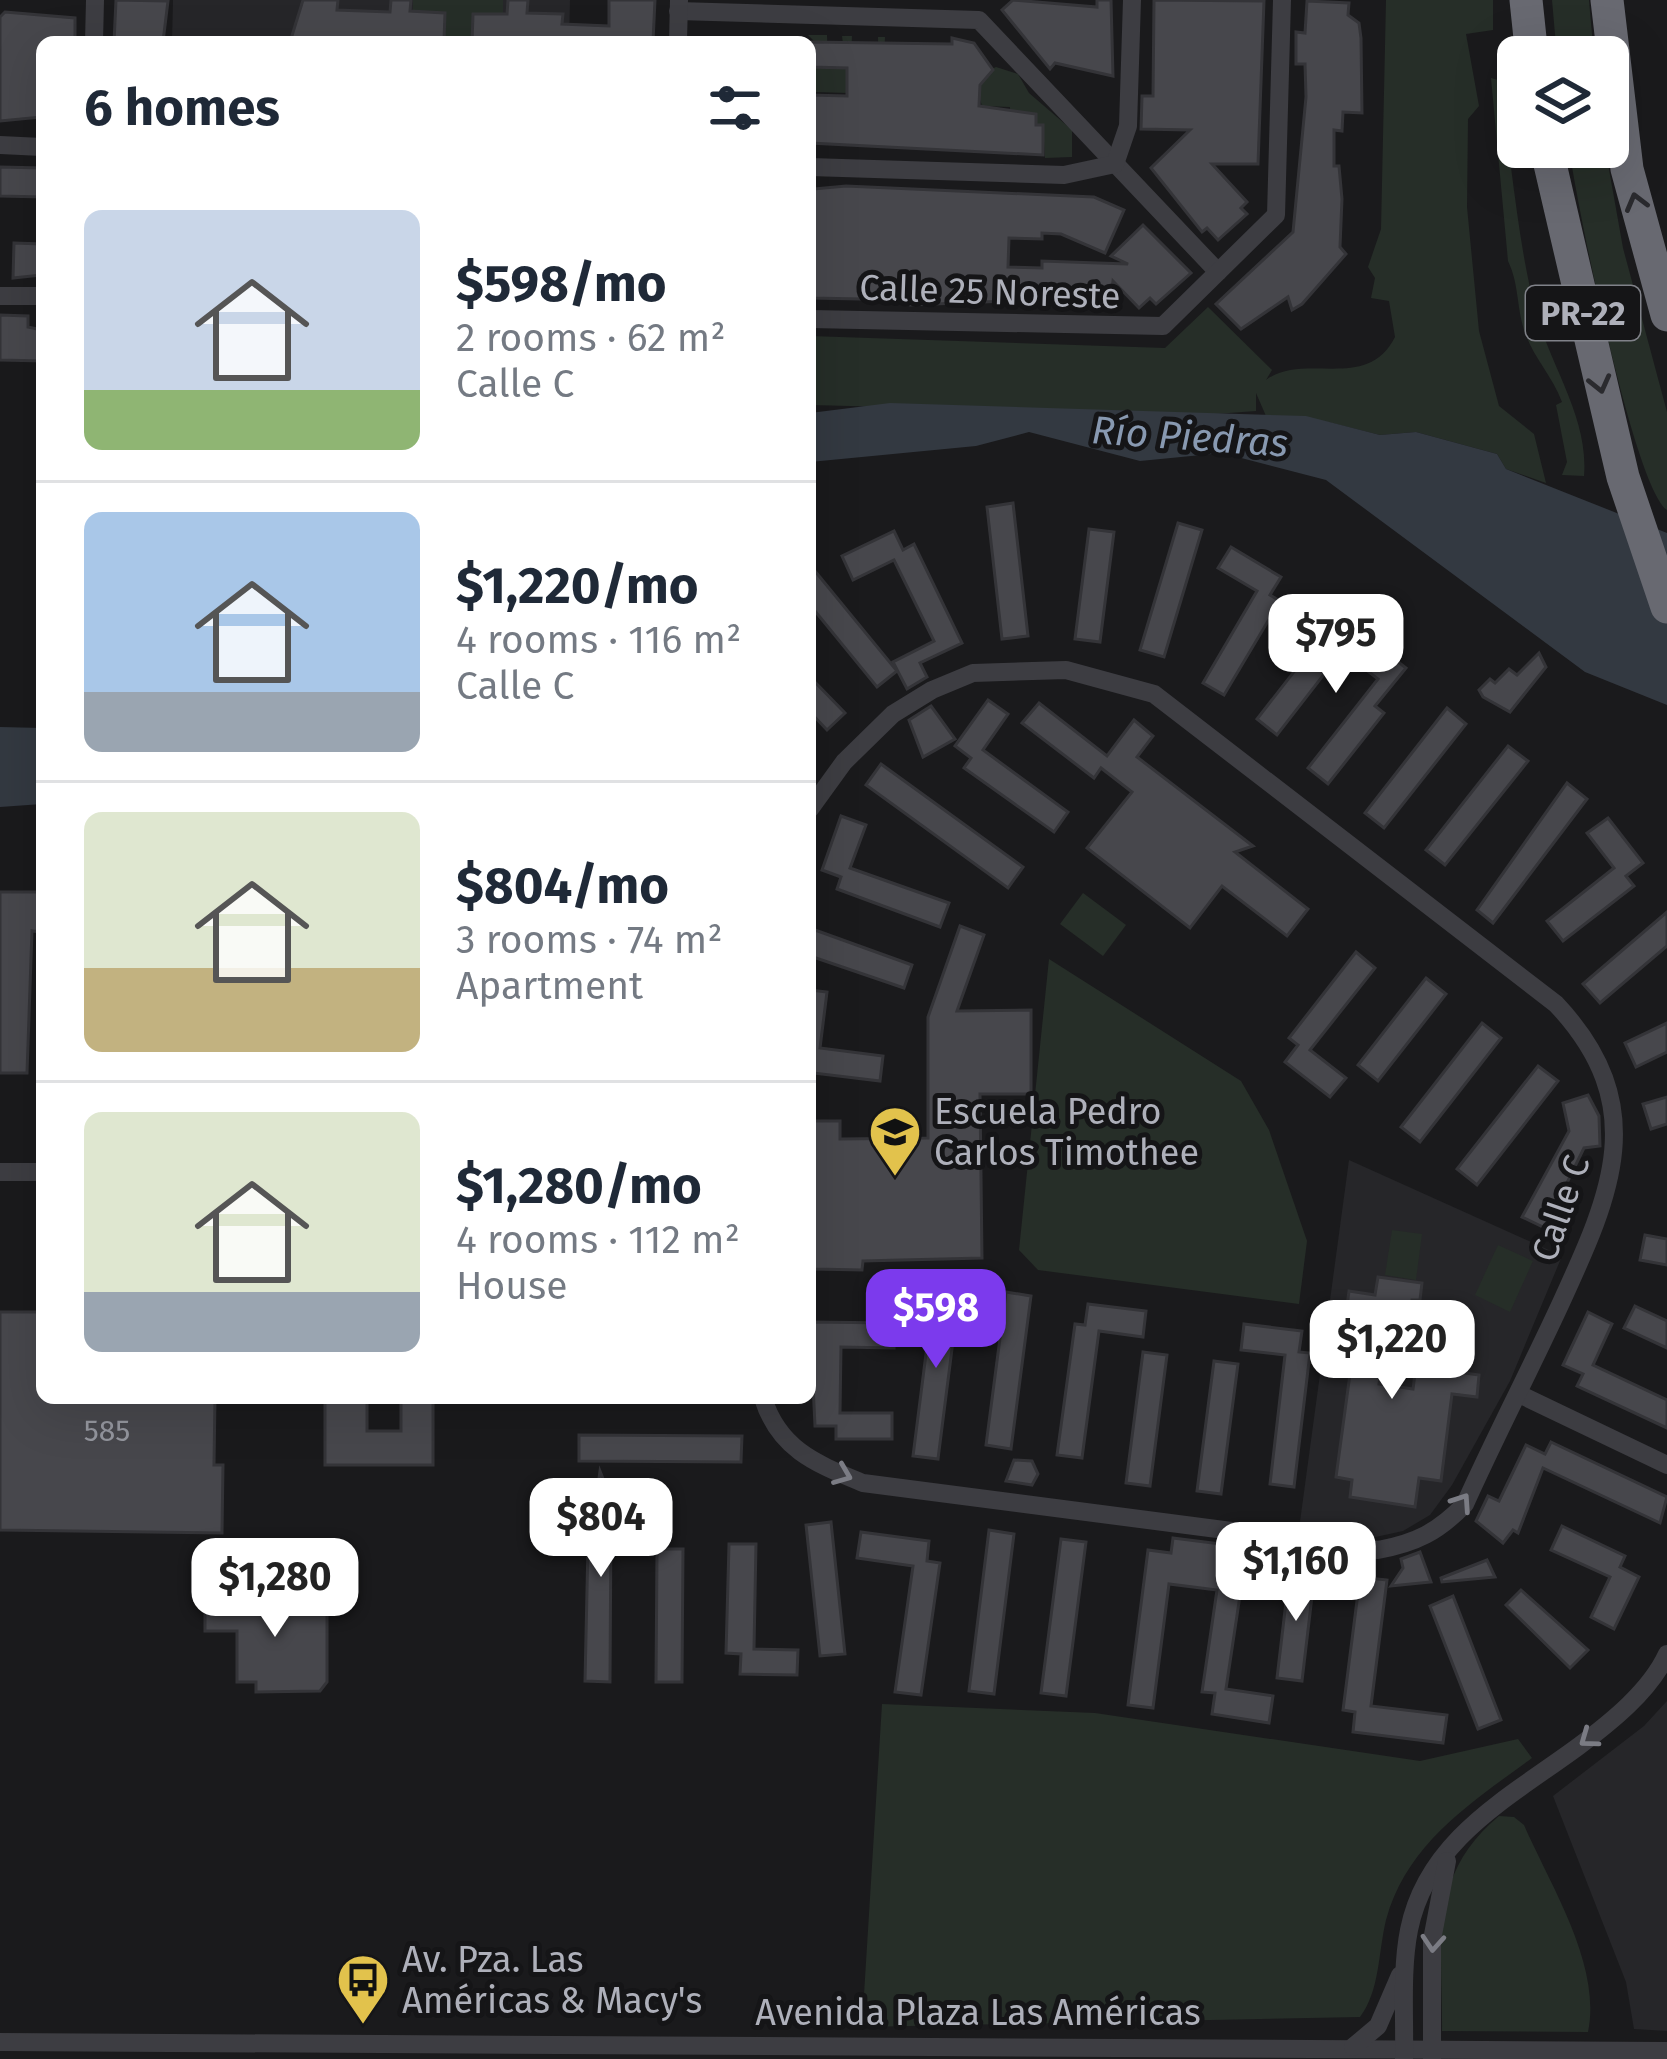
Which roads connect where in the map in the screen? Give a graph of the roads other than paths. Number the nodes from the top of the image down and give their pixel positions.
1 (95, 0) edge
2 (1132, 0) edge
3 (1282, 0) edge
4 (1526, 0) edge
5 (1607, 0) edge
6 (679, 5) edge
7 (979, 10) edge
8 (94, 36) edge
9 (678, 36) edge
10 (1530, 36) edge
11 (0, 145) edge
12 (36, 147) edge
13 (1115, 164) junction
14 (816, 167) edge
15 (1551, 168) edge
16 (1217, 272) junction
17 (0, 296) edge
18 (36, 296) edge
19 (1667, 315) edge
20 (816, 319) edge
21 (1667, 607) edge
22 (816, 801) edge
23 (0, 1172) edge
24 (36, 1172) edge
25 (1519, 1394) junction
26 (766, 1404) edge
27 (1667, 1465) edge
28 (1667, 1654) edge
29 (1455, 1840) junction
30 (1407, 1947) junction
31 (0, 2042) edge
32 (1353, 2048) junction
33 (1667, 2051) edge
34 (1404, 2054) edge
35 (1432, 2054) edge

1 - 8 street
2 - 13 street
3 - 16 street, Calle 25 Noreste
4 - 10 highway
19 -> 5 highway, PR-22
6 - 7 street
6 - 9 street
7 - 13 street
11 - 12 street
13 - 14 street
13 - 16 street
15 -> 21 highway, PR-22
16 - 20 street, Calle 25 Noreste
17 - 18 street
22 - 25 street, Calle C
23 - 24 street
26 -> 25 street, Calle C
25 - 27 street
28 -> 29 street
29 - 30 street
29 -> 35 street
30 - 32 street
30 - 34 street
31 - 32 street, Avenida Plaza Las Américas
32 - 34 street, Avenida Plaza Las Américas
33 - 35 street, Avenida Plaza Las Américas
34 - 35 street, Avenida Plaza Las Américas

